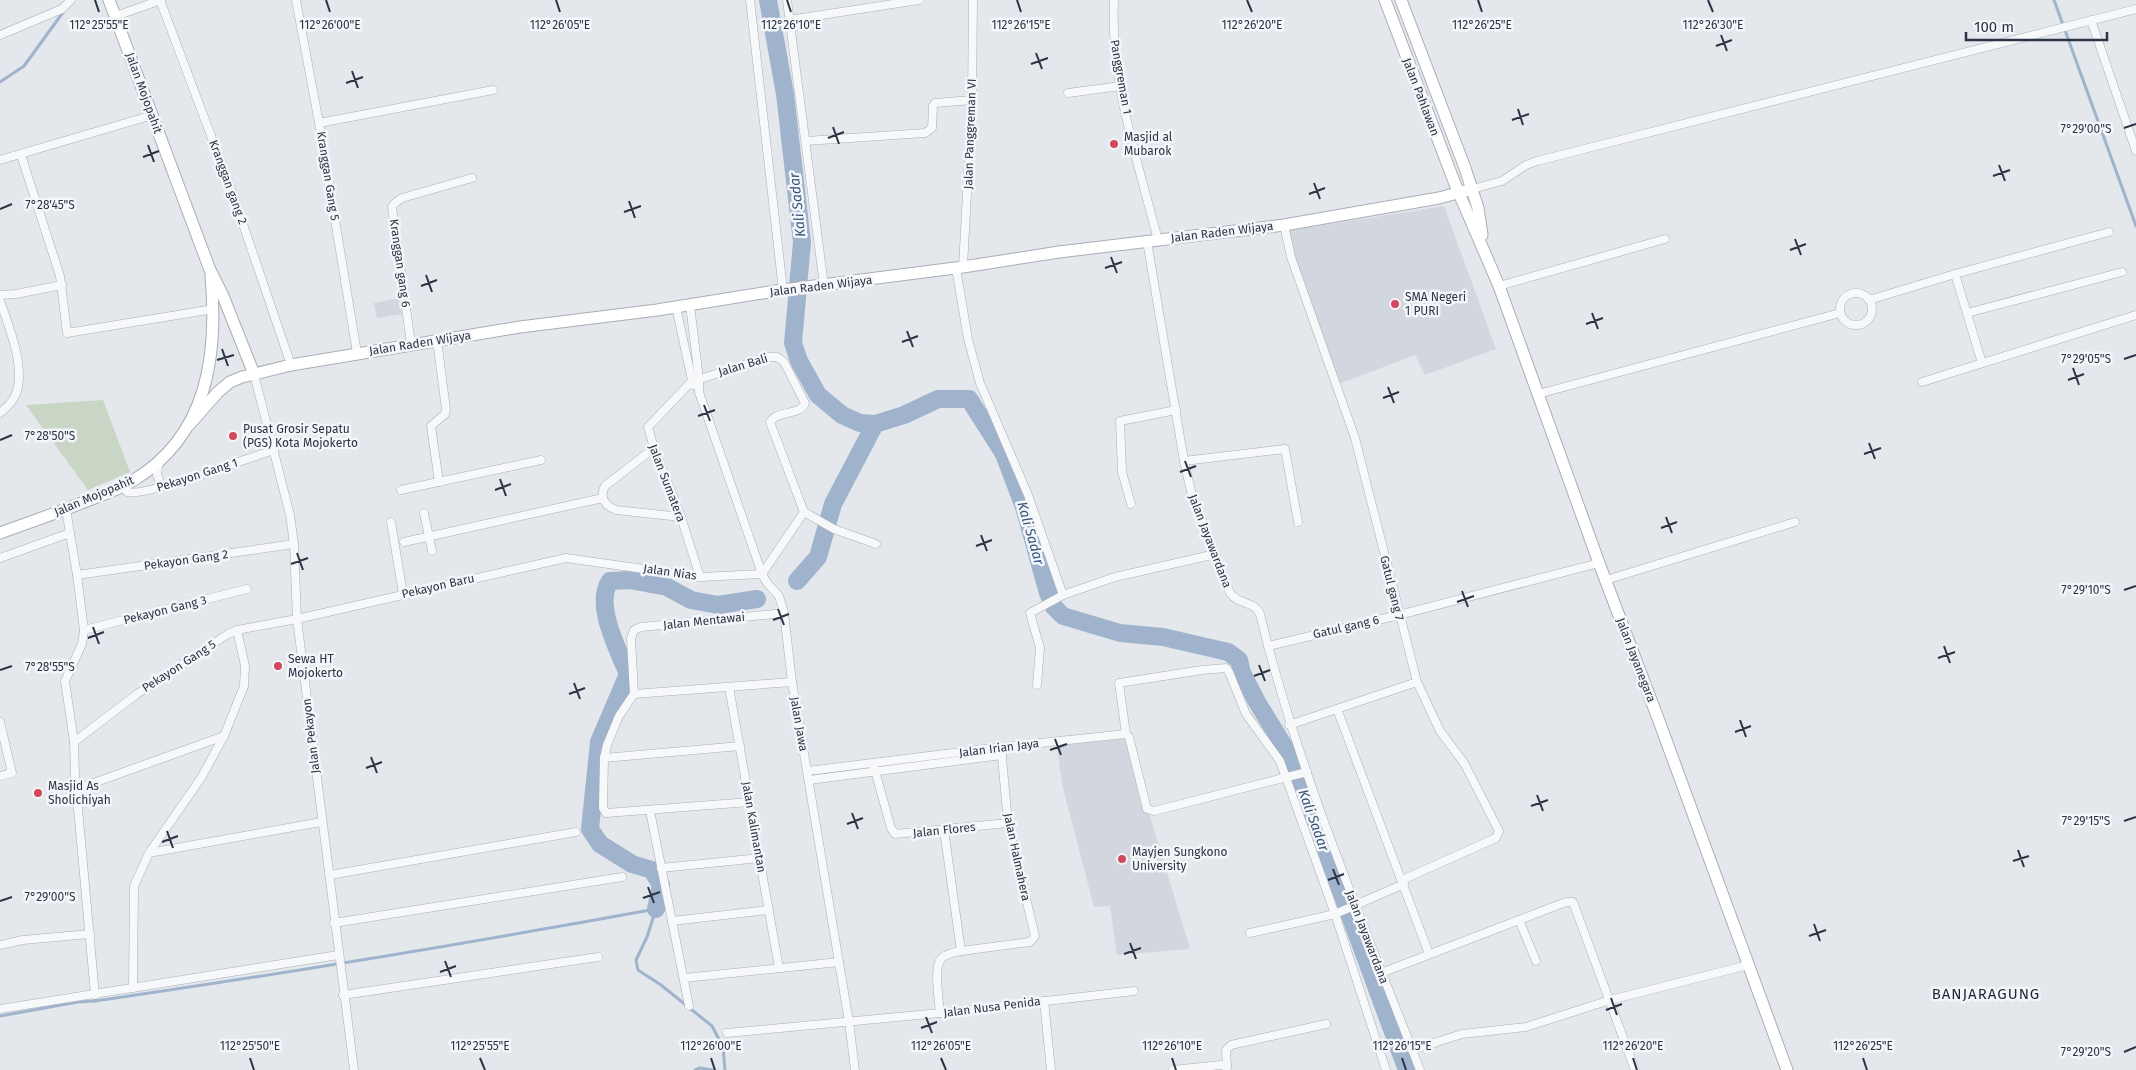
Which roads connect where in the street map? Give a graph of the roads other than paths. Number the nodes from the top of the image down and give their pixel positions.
1 (72, 0) edge
2 (110, 0) edge
3 (161, 0) edge
4 (296, 0) edge
5 (750, 0) edge
6 (787, 0) edge
7 (919, 0) edge
8 (973, 0) edge
9 (1114, 0) edge
10 (1385, 0) edge
11 (1401, 0) edge
12 (2136, 9) edge
13 (116, 16) junction
14 (789, 20) junction
15 (2091, 20) junction
16 (0, 35) edge
17 (1121, 86) junction
18 (493, 90) dead end
19 (1068, 93) dead end
20 (972, 100) junction
21 (153, 115) junction
22 (319, 123) junction
23 (806, 141) junction
24 (2136, 151) edge
25 (21, 155) junction
26 (0, 160) edge
27 (472, 178) dead end
28 (1472, 189) junction
29 (1459, 193) junction
30 (1284, 225) junction
31 (2109, 232) dead end
32 (1152, 240) junction
33 (1665, 240) dead end
34 (1484, 249) junction
35 (960, 268) junction
36 (210, 270) junction
37 (2122, 272) dead end
38 (1955, 274) junction
39 (62, 285) junction
40 (822, 286) junction
41 (1499, 286) junction
42 (787, 290) junction
43 (2, 297) edge
44 (1869, 300) junction
45 (690, 304) junction
46 (676, 307) junction
47 (214, 309) junction
48 (1840, 313) junction
49 (1967, 313) junction
50 (2136, 315) edge
51 (437, 340) junction
52 (411, 344) junction
53 (357, 353) junction
54 (1982, 363) junction
55 (291, 365) junction
56 (254, 374) junction
57 (699, 378) junction
58 (691, 382) junction
59 (1922, 382) dead end
60 (699, 392) junction
61 (1538, 394) junction
62 (1176, 410) junction
63 (0, 413) edge
64 (189, 425) junction
65 (654, 448) junction
66 (274, 450) junction
67 (541, 460) dead end
68 (1184, 461) junction
69 (159, 462) junction
70 (439, 482) junction
71 (122, 486) junction
72 (162, 487) junction
73 (400, 490) dead end
74 (603, 498) junction
75 (1131, 504) dead end
76 (66, 509) junction
77 (804, 512) junction
78 (424, 513) dead end
79 (681, 517) junction
80 (391, 522) dead end
81 (1298, 522) dead end
82 (1795, 522) dead end
83 (0, 533) edge
84 (70, 533) junction
85 (429, 536) junction
86 (404, 542) dead end
87 (294, 544) junction
88 (876, 544) dead end
89 (432, 551) dead end
90 (1216, 554) junction
91 (0, 558) edge
92 (580, 559) joint
93 (1599, 563) junction
94 (762, 574) junction
95 (78, 575) junction
96 (700, 577) junction
97 (1606, 580) junction
98 (247, 589) dead end
99 (403, 594) junction
100 (1062, 595) junction
101 (784, 613) junction
102 (1399, 615) junction
103 (297, 619) junction
104 (84, 630) junction
105 (237, 630) junction
106 (1268, 646) junction
107 (792, 682) junction
108 (1417, 682) junction
109 (1037, 685) dead end
110 (729, 687) junction
111 (634, 694) junction
112 (1336, 709) junction
113 (0, 722) edge
114 (1290, 725) junction
115 (1126, 734) junction
116 (224, 736) junction
117 (74, 742) junction
118 (740, 746) junction
119 (1002, 751) junction
120 (604, 758) junction
121 (874, 767) junction
122 (1304, 772) junction
123 (809, 775) junction
124 (0, 776) edge
125 (1289, 776) junction
126 (77, 789) junction
127 (750, 802) junction
128 (650, 811) junction
129 (321, 822) junction
130 (1008, 823) junction
131 (944, 830) junction
132 (576, 832) dead end
133 (149, 853) junction
134 (760, 858) junction
135 (661, 868) junction
136 (330, 875) junction
137 (622, 877) dead end
138 (1403, 882) junction
139 (1352, 906) junction
140 (769, 910) junction
141 (1338, 913) junction
142 (672, 920) junction
143 (1519, 920) junction
144 (334, 923) junction
145 (1250, 933) dead end
146 (90, 934) junction
147 (0, 945) edge
148 (961, 951) junction
149 (1429, 954) junction
150 (598, 957) dead end
151 (339, 958) junction
152 (839, 962) junction
153 (1536, 962) dead end
154 (1748, 965) junction
155 (779, 968) junction
156 (1381, 973) junction
157 (684, 978) junction
158 (133, 988) junction
159 (1134, 991) dead end
160 (344, 994) junction
161 (95, 995) junction
162 (1610, 1000) junction
163 (1044, 1001) junction
164 (689, 1006) dead end
165 (0, 1009) edge
166 (940, 1013) junction
167 (849, 1022) junction
168 (1326, 1024) dead end
169 (727, 1033) dead end
170 (1412, 1050) junction
171 (1228, 1068) edge
172 (354, 1070) edge
173 (855, 1070) edge
174 (1051, 1070) edge
175 (1173, 1070) edge
176 (1386, 1070) edge
177 (1420, 1070) edge
178 (1635, 1070) edge
179 (1787, 1070) edge

1 - 16 street
2 - 13 main road, Jalan Mojopahit
3 - 13 street
3 - 55 street, Kranggan gang 2
4 - 22 street, Kranggan Gang 5
5 - 42 street
6 - 14 street
7 - 14 street
8 - 20 street, Jalan Panggreman VI
9 - 17 street, Panggreman 1
10 - 29 main road, Jalan Pahlawan
11 - 28 main road, Jalan Pahlawan
12 - 15 street
13 - 21 main road, Jalan Mojopahit
14 - 23 street
15 - 24 street
15 - 28 street
17 - 19 street
17 - 32 street, Panggreman 1
18 - 22 street
20 - 23 street
20 - 35 street, Jalan Panggreman VI
21 - 25 street
21 - 36 main road, Jalan Mojopahit
22 - 53 street, Kranggan Gang 5
23 - 40 street
25 - 26 street
25 - 39 street
27 - 52 street, Kranggan gang 6
28 - 29 main road, Jalan Raden Wijaya
28 - 34 main road, Jalan Jayanegara
29 - 30 main road, Jalan Raden Wijaya
29 - 34 main road, Jalan Jayanegara
30 - 32 main road, Jalan Raden Wijaya
30 - 102 street, Gatul gang 7
31 - 38 street
32 - 35 main road, Jalan Raden Wijaya
32 - 62 street, Jalan Jayawardana
33 - 41 street
34 - 41 main road, Jalan Jayanegara
35 - 40 main road, Jalan Raden Wijaya
35 - 100 street, Jalan Panggreman VI
36 - 47 main road, Jalan Mojopahit
36 - 56 main road, Jalan Mojopahit
37 - 49 street
38 - 44 street
38 - 49 street
39 - 43 street
39 - 47 street
40 - 42 main road, Jalan Raden Wijaya
41 - 61 main road, Jalan Jayanegara
42 - 45 main road, Jalan Raden Wijaya
43 - 63 street
44 - 48 street
44 - 48 street
45 - 46 main road, Jalan Raden Wijaya
45 - 57 street, Jalan Jawa
46 - 51 main road, Jalan Raden Wijaya
46 - 58 street, Jalan Jawa
47 - 64 main road, Jalan Mojopahit
48 - 61 street
49 - 54 street
50 - 54 street
51 - 52 main road, Jalan Raden Wijaya
51 - 70 street
52 - 53 main road, Jalan Raden Wijaya
53 - 55 main road, Jalan Raden Wijaya
54 - 59 street
55 - 56 main road, Jalan Raden Wijaya
56 - 64 main road, Jalan Raden Wijaya
56 - 66 street, Jalan Pekayon
57 - 58 street, Jalan Sumatera
57 - 60 street, Jalan Jawa
57 - 77 street, Jalan Bali
58 - 60 street, Jalan Jawa
58 - 65 street, Jalan Sumatera
60 - 94 street, Jalan Jawa
61 - 93 main road, Jalan Jayanegara
62 - 68 street, Jalan Jayawardana
62 - 75 street
64 - 69 main road, Jalan Mojopahit
65 - 74 street
65 - 79 street, Jalan Sumatera
66 - 72 street, Pekayon Gang 1
66 - 87 street, Jalan Pekayon
67 - 70 street
68 - 81 street
68 - 90 street, Jalan Jayawardana
69 - 71 main road, Jalan Mojopahit
69 - 72 street
70 - 73 street
71 - 72 street, Pekayon Gang 1
71 - 76 main road, Jalan Mojopahit
74 - 79 street
74 - 85 street
76 - 83 main road, Jalan Mojopahit
76 - 84 street
77 - 88 street
77 - 94 street
78 - 85 street
79 - 96 street, Jalan Sumatera
80 - 99 street
82 - 97 street
84 - 91 street
84 - 95 street
85 - 86 street
85 - 89 street
87 - 95 street, Pekayon Gang 2
87 - 103 street, Jalan Pekayon
90 - 100 street
90 - 106 street, Jalan Jayawardana
92 - 96 street, Jalan Nias
92 - 99 street, Pekayon Baru
93 - 97 main road, Jalan Jayanegara
93 - 102 street, Gatul gang 6
94 - 96 street, Jalan Nias
94 - 101 street, Jalan Jawa
95 - 104 street
97 - 154 main road, Jalan Jayanegara
98 - 104 street, Pekayon Gang 3
99 - 103 street, Pekayon Baru
100 - 109 street
101 - 107 street, Jalan Jawa
101 - 111 street, Jalan Mentawai
102 - 106 street, Gatul gang 6
102 - 108 street, Gatul gang 7
103 - 105 street, Pekayon Gang 5
103 - 129 street, Jalan Pekayon
104 - 117 street
105 - 116 street
105 - 117 street, Pekayon Gang 5
106 - 114 street, Jalan Jayawardana
107 - 110 street
107 - 123 street, Jalan Jawa
108 - 112 street
108 - 138 street, Gatul gang 7
110 - 111 street
110 - 118 street, Jalan Kalimantan
111 - 120 street
112 - 114 street
112 - 138 street
113 - 124 street
114 - 122 street, Jalan Jayawardana
115 - 119 street, Jalan Irian Jaya
115 - 125 street
115 - 125 street
116 - 126 street
116 - 133 street
117 - 126 street
118 - 120 street
118 - 127 street, Jalan Kalimantan
119 - 121 street, Jalan Irian Jaya
119 - 130 street, Jalan Halmahera
120 - 128 street
121 - 123 street, Jalan Irian Jaya
121 - 131 street, Jalan Flores
122 - 125 street
122 - 139 street, Jalan Jayawardana
123 - 152 street, Jalan Jawa
125 - 141 street
126 - 146 street
127 - 128 street
127 - 134 street, Jalan Kalimantan
128 - 135 street
129 - 133 street
129 - 136 street, Jalan Pekayon
130 - 131 street, Jalan Flores
130 - 148 street, Jalan Halmahera
131 - 148 street
132 - 136 street
133 - 158 street
134 - 135 street
134 - 140 street, Jalan Kalimantan
135 - 142 street
136 - 144 street, Jalan Pekayon
137 - 144 street
138 - 139 street
138 - 149 street
139 - 141 street
139 - 156 street, Jalan Jayawardana
140 - 142 street
140 - 155 street, Jalan Kalimantan
141 - 145 street
141 - 176 street
142 - 157 street
143 - 149 street
143 - 153 street
143 - 162 street
144 - 151 street, Jalan Pekayon
146 - 147 street
146 - 161 street
148 - 166 street
149 - 156 street
150 - 160 street
151 - 158 street
151 - 160 street, Jalan Pekayon
152 - 155 street
152 - 167 street, Jalan Jawa
154 - 162 street
154 - 179 main road, Jalan Jayanegara
155 - 157 street
156 - 170 street, Jalan Jayawardana
157 - 164 street
158 - 161 street
159 - 163 street, Jalan Nusa Penida
160 - 172 street, Jalan Pekayon
161 - 165 street
162 - 170 street
162 - 178 street
163 - 166 street, Jalan Nusa Penida
163 - 174 street
166 - 167 street, Jalan Nusa Penida
167 - 169 street, Jalan Nusa Penida
167 - 173 street, Jalan Jawa
168 - 171 street
170 - 177 street, Jalan Jayawardana
171 - 175 street

